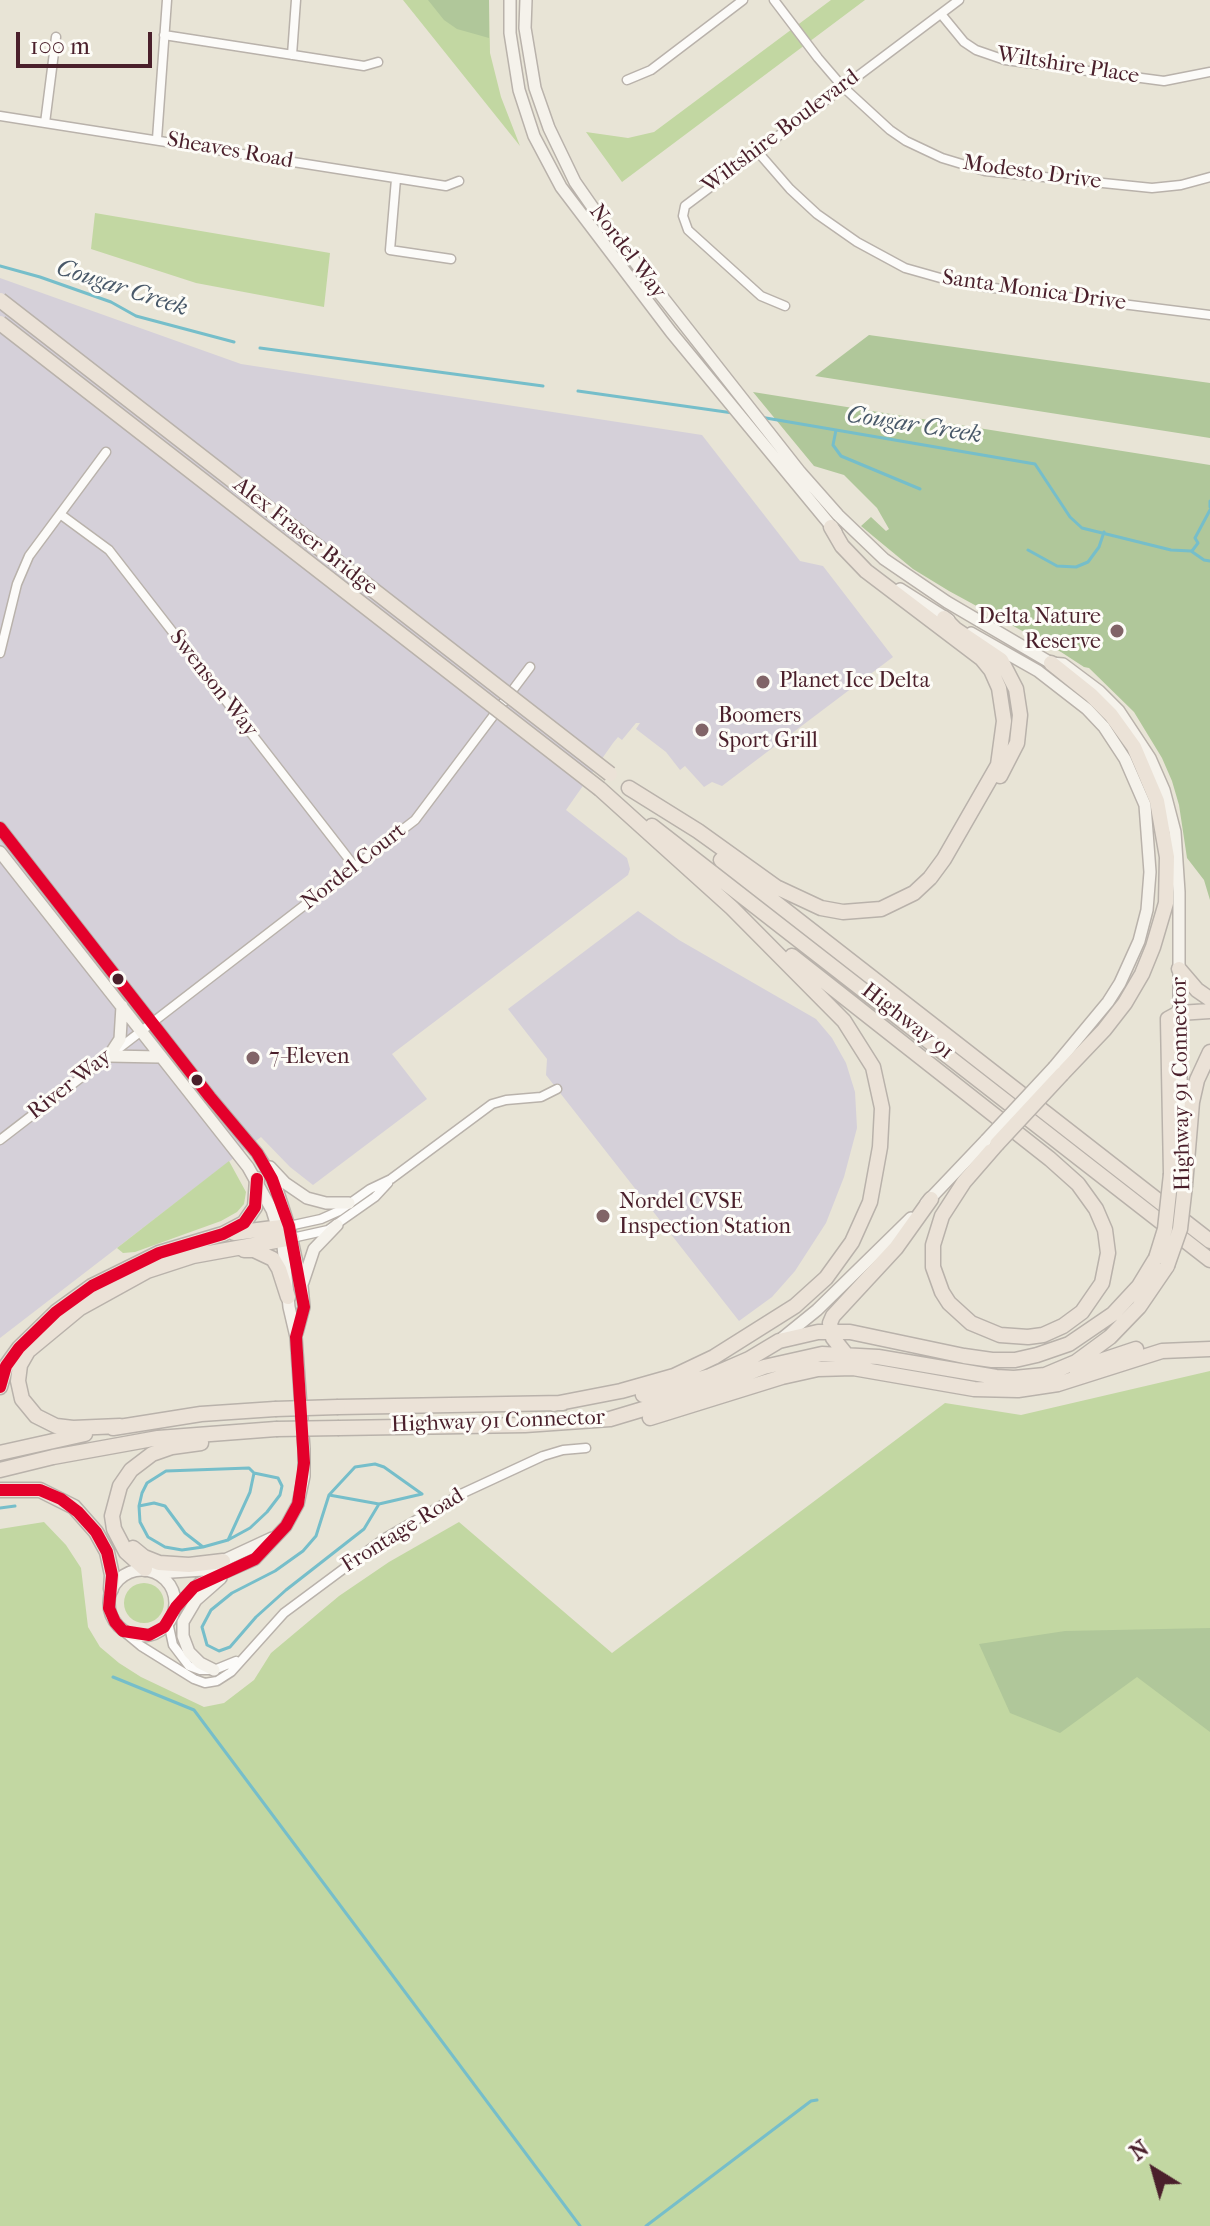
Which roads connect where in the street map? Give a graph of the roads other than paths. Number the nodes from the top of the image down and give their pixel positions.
1 (167, 0) edge
2 (296, 0) edge
3 (510, 0) edge
4 (526, 0) edge
5 (743, 0) edge
6 (774, 0) edge
7 (959, 0) edge
8 (941, 14) junction
9 (164, 35) junction
10 (56, 37) dead end
11 (292, 55) junction
12 (378, 62) dead end
13 (1210, 72) edge
14 (627, 80) dead end
15 (842, 86) junction
16 (0, 116) edge
17 (45, 123) junction
18 (157, 139) junction
19 (757, 151) junction
20 (1210, 177) edge
21 (396, 179) junction
22 (459, 181) dead end
23 (451, 259) dead end
24 (0, 300) edge
25 (785, 306) dead end
26 (1210, 315) edge
27 (0, 323) edge
28 (106, 452) dead end
29 (800, 472) joint
30 (60, 514) junction
31 (831, 527) junction
32 (944, 618) junction
33 (0, 653) edge
34 (1051, 663) junction
35 (530, 667) dead end
36 (610, 774) joint
37 (629, 788) junction
38 (600, 789) junction
39 (981, 794) junction
40 (0, 828) edge
41 (0, 852) edge
42 (355, 867) junction
43 (732, 908) junction
44 (1179, 969) junction
45 (1210, 999) edge
46 (121, 1005) junction
47 (1210, 1011) edge
48 (1179, 1013) junction
49 (153, 1022) junction
50 (141, 1031) junction
51 (1210, 1052) edge
52 (109, 1056) junction
53 (160, 1057) junction
54 (1058, 1070) junction
55 (557, 1089) dead end
56 (0, 1140) edge
57 (991, 1142) junction
58 (257, 1153) junction
59 (257, 1179) junction
60 (391, 1179) junction
61 (1185, 1185) junction
62 (931, 1199) junction
63 (349, 1203) junction
64 (1186, 1223) junction
65 (337, 1225) junction
66 (1210, 1232) edge
67 (285, 1233) junction
68 (223, 1234) junction
69 (1210, 1241) edge
70 (229, 1249) junction
71 (1210, 1260) edge
72 (1162, 1262) junction
73 (302, 1286) junction
74 (288, 1297) junction
75 (831, 1331) junction
76 (296, 1337) junction
77 (1210, 1340) edge
78 (779, 1341) junction
79 (1210, 1349) edge
80 (845, 1353) junction
81 (1056, 1372) junction
82 (0, 1387) edge
83 (554, 1404) junction
84 (610, 1419) junction
85 (120, 1426) junction
86 (276, 1429) junction
87 (586, 1448) dead end
88 (0, 1453) edge
89 (0, 1470) edge
90 (0, 1490) edge
91 (115, 1500) junction
92 (225, 1567) junction
93 (151, 1571) junction
94 (111, 1589) junction
95 (176, 1607) junction
96 (168, 1622) junction
97 (123, 1631) junction
98 (244, 1657) junction
99 (214, 1670) junction

1 - 9 street
2 - 11 street
3 - 31 main road, Nordel Way
4 - 29 main road, Nordel Way
5 - 14 street
6 - 15 street, Modesto Drive
7 - 8 street, Wiltshire Boulevard
8 - 13 street, Wiltshire Place
8 - 15 street, Wiltshire Boulevard
9 - 11 street
9 - 18 street
10 - 17 street
11 - 12 street
15 - 19 street, Wiltshire Boulevard
15 - 20 street, Modesto Drive
16 - 17 street, Sheaves Road
17 - 18 street, Sheaves Road
18 - 21 street, Sheaves Road
19 - 25 street, Wiltshire Boulevard
19 - 26 street, Santa Monica Drive
21 - 22 street, Sheaves Road
21 - 23 street
24 - 36 highway, Alex Fraser Bridge, bridge
27 - 38 highway, Alex Fraser Bridge, bridge
28 - 30 street
29 - 34 main road, Highway 91 Connector
30 - 33 street
30 - 42 street, Swenson Way
31 - 32 main road
31 - 39 highway
32 - 39 highway
32 - 54 main road
34 - 44 main road, Highway 91 Connector
34 - 54 highway
35 - 42 street, Nordel Court
36 - 37 highway, Highway 91
37 - 39 highway
37 - 64 highway, Highway 91
38 - 43 highway
38 - 71 highway, Highway 91
40 - 49 main road
41 - 46 main road
42 - 49 street, Nordel Court
43 - 57 highway
43 - 83 highway
44 - 45 highway
44 - 48 main road, Highway 91 Connector
46 - 50 main road
46 - 52 main road
47 - 48 highway
48 - 61 main road, Highway 91 Connector
48 - 72 highway, bridge
49 - 50 street, Nordel Court
49 - 58 main road
50 - 52 street, River Way
50 - 53 main road
51 - 61 highway
52 - 53 main road
52 - 56 street, River Way
53 - 59 main road
54 - 57 highway, bridge
55 - 60 street
57 - 62 main road, Highway 91 Connector
58 - 63 main road
58 - 67 main road
59 - 67 main road
59 - 68 highway
60 - 63 street
60 - 65 street
61 - 72 highway, Highway 91 Connector, bridge
62 - 75 highway
62 - 78 main road, Highway 91 Connector
63 - 67 street
64 - 66 highway
64 - 69 highway, Highway 91
65 - 67 street
65 - 73 main road
67 - 68 highway
67 - 70 highway
67 - 73 main road
67 - 74 main road
68 - 82 highway
70 - 74 highway
70 - 85 highway
72 - 75 highway
72 - 81 highway, Highway 91 Connector
73 - 76 main road
74 - 76 main road
75 - 78 highway
75 - 80 highway
76 - 92 main road
77 - 81 highway
78 - 83 highway, Highway 91 Connector
79 - 84 highway
80 - 81 highway, Highway 91 Connector
80 - 84 highway, Highway 91 Connector
83 - 85 highway, Highway 91 Connector, bridge
84 - 86 highway, Highway 91 Connector, bridge
85 - 88 highway, Highway 91 Connector
86 - 89 highway, Highway 91 Connector
86 - 91 highway
87 - 98 street, Frontage Road
90 - 94 highway
91 - 92 highway
91 - 93 highway
92 - 93 main road
92 - 95 main road
92 - 99 main road
93 - 94 main road
93 - 95 main road
94 - 97 main road
95 - 96 main road
96 - 97 main road
96 - 99 street
97 - 98 street, Frontage Road
98 - 99 street, Frontage Road

